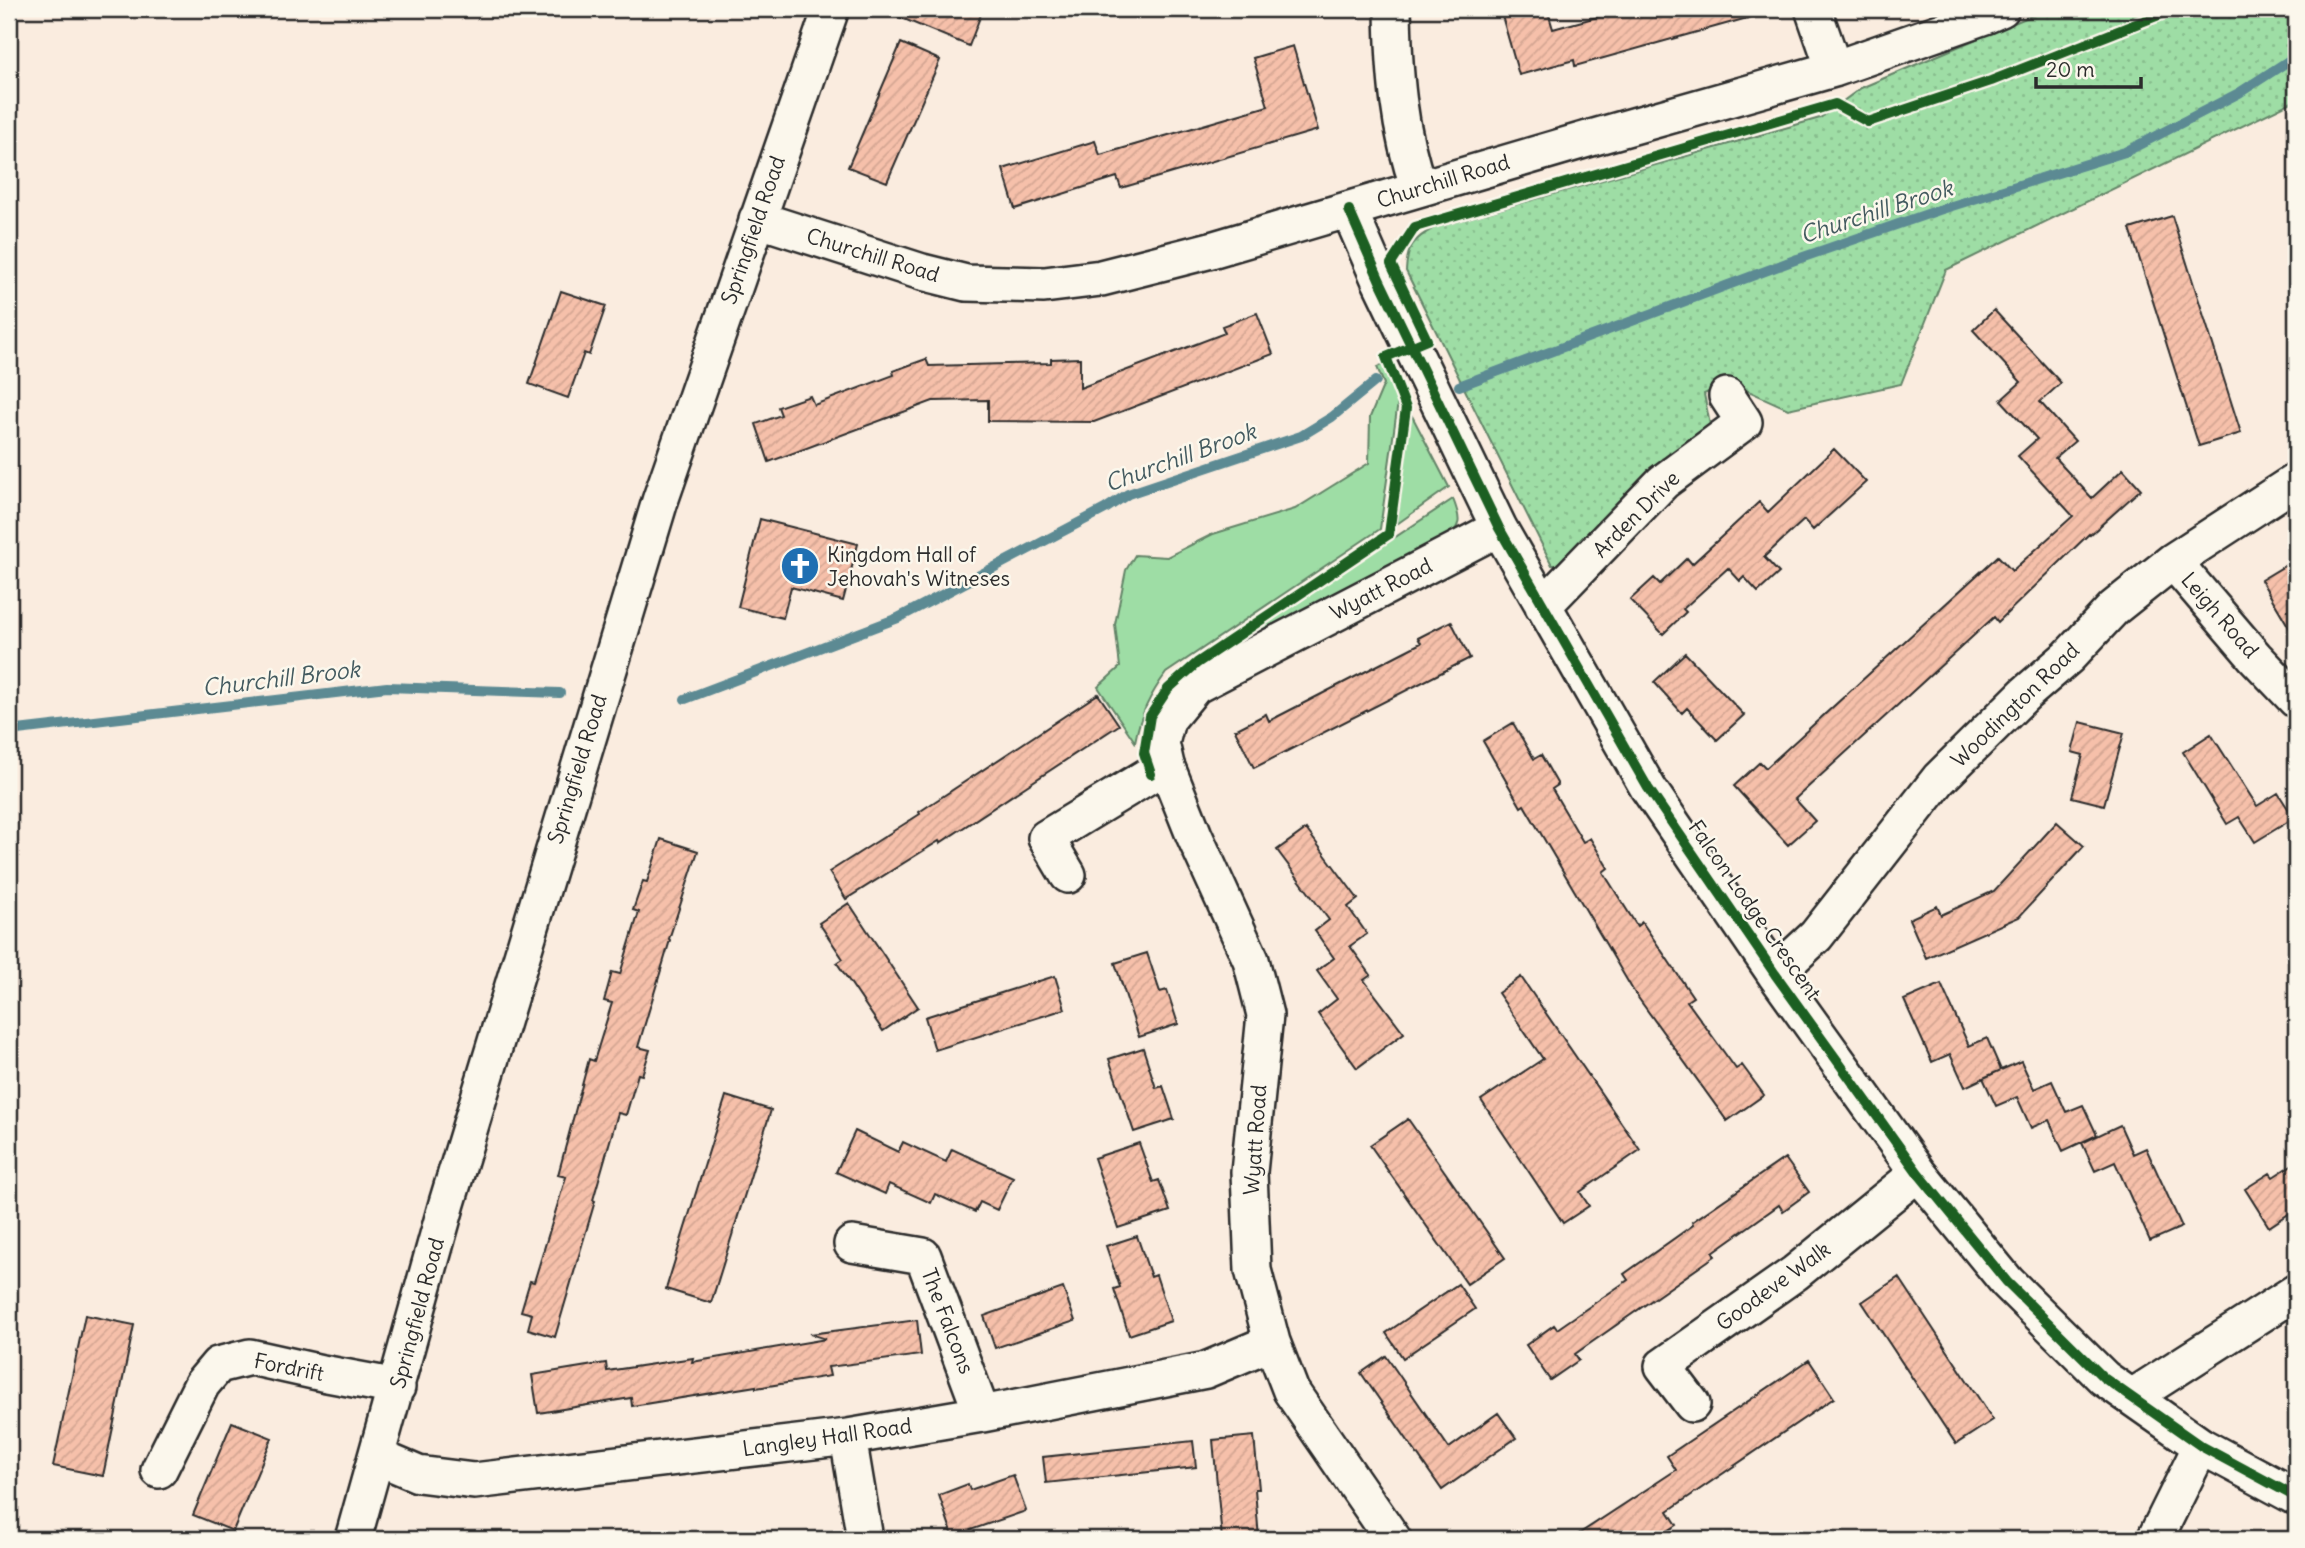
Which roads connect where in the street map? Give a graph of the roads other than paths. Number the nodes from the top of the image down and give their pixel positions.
1 (831, 9) edge
2 (1393, 9) edge
3 (1813, 9) edge
4 (2001, 9) edge
5 (1834, 69) junction
6 (1419, 188) junction
7 (1349, 210) junction
8 (757, 219) junction
9 (1727, 396) dead end
10 (2296, 481) edge
11 (1499, 528) junction
12 (2173, 561) junction
13 (1543, 606) junction
14 (2296, 700) edge
15 (1166, 765) junction
16 (1068, 876) dead end
17 (1775, 974) junction
18 (1918, 1172) junction
19 (852, 1244) dead end
20 (2296, 1292) edge
21 (1272, 1342) junction
22 (397, 1387) junction
23 (2132, 1397) junction
24 (1692, 1404) dead end
25 (982, 1414) junction
26 (848, 1437) junction
27 (2201, 1446) junction
28 (378, 1457) junction
29 (159, 1470) dead end
30 (2296, 1497) edge
31 (353, 1539) edge
32 (865, 1539) edge
33 (1393, 1539) edge
34 (2155, 1539) edge

1 - 8 street, Springfield Road
2 - 6 street
3 - 5 street
4 - 5 street, Churchill Road
5 - 6 street, Churchill Road
6 - 7 street, Churchill Road
7 - 8 street, Churchill Road
7 - 11 street, Falcon Lodge Crescent
8 - 22 street, Springfield Road
9 - 13 street, Arden Drive
10 - 12 street, Woodington Road
11 - 13 street, Falcon Lodge Crescent
11 - 15 street, Wyatt Road
12 - 14 street, Leigh Road
12 - 17 street, Woodington Road
13 - 17 street, Falcon Lodge Crescent
15 - 16 street
15 - 21 street, Wyatt Road
17 - 18 street, Falcon Lodge Crescent
18 - 23 street, Falcon Lodge Crescent
18 - 24 street, Goodeve Walk
19 - 25 street, The Falcons
20 - 23 street
21 - 25 street, Langley Hall Road
21 - 33 street, Wyatt Road
22 - 28 street, Springfield Road
22 - 29 street, Fordrift
23 - 27 street, Falcon Lodge Crescent
25 - 26 street, Langley Hall Road
26 - 28 street, Langley Hall Road
26 - 32 street
27 - 30 street, Falcon Lodge Crescent
27 - 34 street
28 - 31 street, Springfield Road

